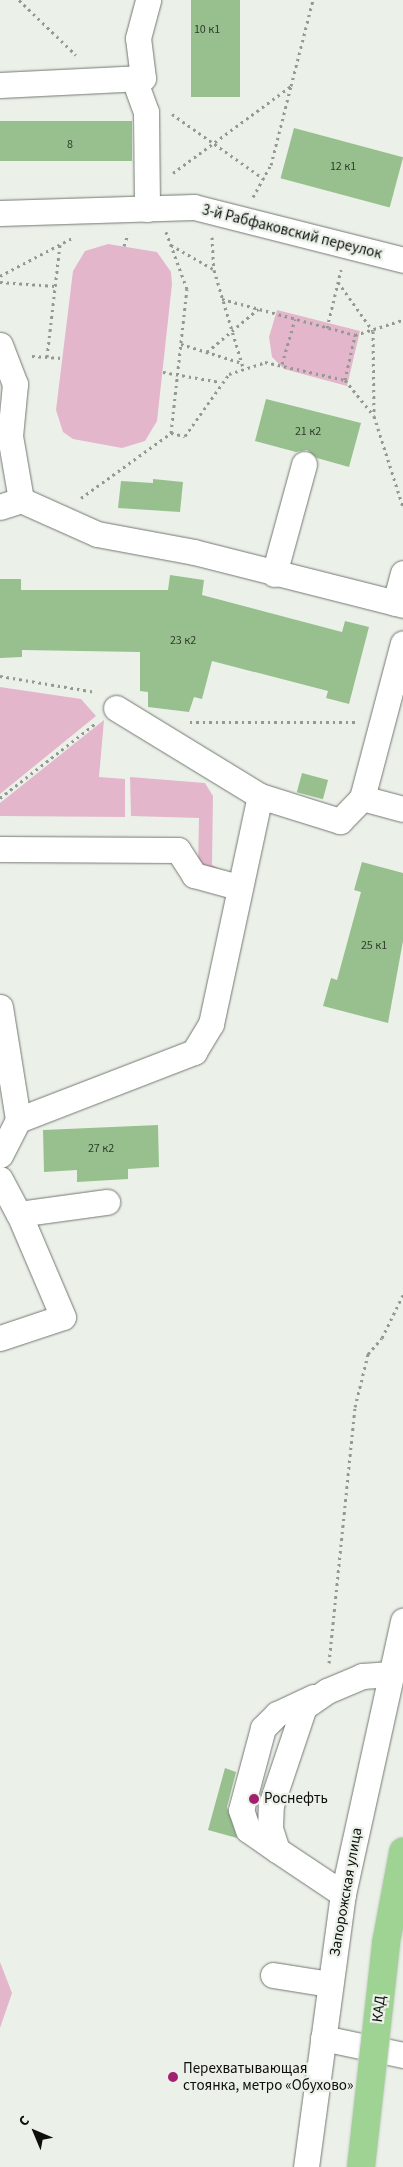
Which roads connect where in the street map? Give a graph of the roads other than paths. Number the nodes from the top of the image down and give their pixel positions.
1 (148, 0) edge
2 (0, 85) edge
3 (137, 87) junction
4 (150, 203) junction
5 (0, 213) edge
6 (403, 260) edge
7 (0, 345) edge
8 (304, 464) dead end
9 (11, 503) edge
10 (403, 573) edge
11 (274, 574) junction
12 (399, 604) edge
13 (403, 643) edge
14 (116, 708) road end
15 (260, 796) junction
16 (362, 798) junction
17 (403, 809) edge
18 (0, 849) edge
19 (238, 887) junction
20 (0, 1006) edge
21 (2, 1036) edge
22 (18, 1120) junction
23 (0, 1154) edge
24 (0, 1179) edge
25 (107, 1202) dead end
26 (19, 1214) junction
27 (0, 1338) edge
28 (403, 1620) edge
29 (388, 1674) junction
30 (403, 1852) edge
31 (343, 1894) junction
32 (274, 1975) dead end
33 (330, 1984) junction
34 (323, 2038) junction
35 (403, 2056) edge
36 (306, 2167) edge
37 (360, 2167) edge

1 - 3 street
2 - 3 street
3 - 4 street
4 - 5 street, 3-й Рабфаковский переулок
4 - 6 street, 3-й Рабфаковский переулок
7 - 9 street
8 - 11 street
9 - 11 street
10 - 12 street
11 - 12 street
13 - 16 street
14 - 15 street
15 - 16 street
15 - 19 street
16 - 17 street
18 - 19 street
19 - 22 street
20 - 21 street
21 - 22 street
22 - 23 street
24 - 26 street
25 - 26 street
26 - 27 street
28 - 29 street, Запорожская улица
29 - 31 street, Запорожская улица
29 - 31 street
30 - 37 highway, КАД, bridge
31 - 33 street, Запорожская улица
32 - 33 street
33 - 34 street, Запорожская улица
34 - 35 street
34 - 36 street, Запорожская улица

